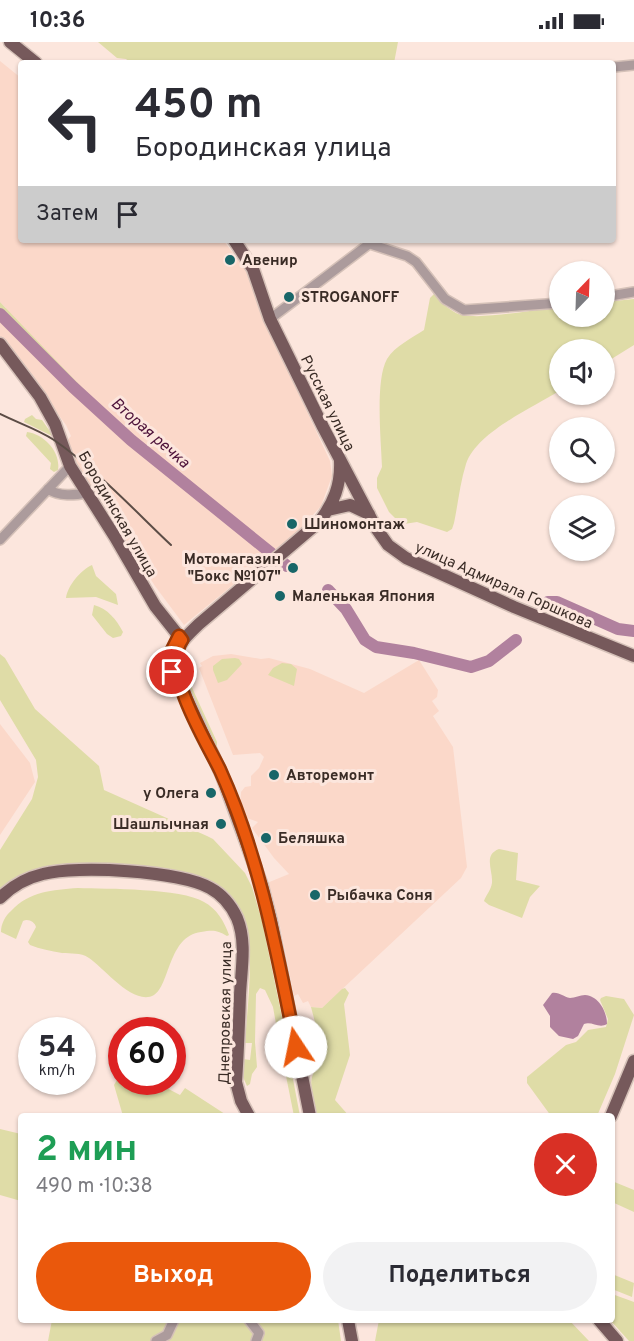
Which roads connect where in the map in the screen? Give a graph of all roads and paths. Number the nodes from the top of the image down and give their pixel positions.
1 (10, 42) edge
2 (32, 60) edge
3 (634, 65) edge
4 (616, 67) edge
5 (236, 243) edge
6 (371, 243) edge
7 (374, 243) edge
8 (634, 291) edge
9 (615, 295) edge
10 (549, 304) edge
11 (270, 319) junction
12 (0, 344) edge
13 (340, 461) junction
14 (70, 466) junction
15 (48, 489) junction
16 (88, 493) junction
17 (328, 510) junction
18 (369, 514) junction
19 (0, 540) edge
20 (180, 638) junction
21 (634, 656) edge
22 (0, 898) edge
23 (0, 905) edge
24 (634, 1061) edge
25 (242, 1113) edge
26 (243, 1113) edge
27 (306, 1113) edge
28 (612, 1113) edge
29 (173, 1323) edge
30 (251, 1323) edge
31 (343, 1323) edge
32 (349, 1323) edge
33 (601, 1323) edge
34 (156, 1341) edge
35 (256, 1341) edge
36 (346, 1341) edge
37 (352, 1341) edge
38 (617, 1341) edge

1 - 2 main road
3 - 4 street
5 - 11 main road, Русская улица
6 - 11 street
7 - 10 street
8 - 9 street
11 - 13 main road, Русская улица
12 - 14 main road, Бородинская улица
13 - 17 main road, Русская улица
13 - 18 main road, улица Адмирала Горшкова
14 - 15 street
14 - 16 main road, Бородинская улица
15 - 16 street
15 - 19 street
16 - 20 main road, Бородинская улица
17 - 18 main road
17 - 20 main road, Русская улица
18 - 21 main road, улица Адмирала Горшкова
20 - 27 main road
22 - 26 main road, Днепровская улица
23 - 25 main road, Днепровская улица
24 - 28 main road
29 - 34 street
30 - 35 street
31 - 36 main road
32 - 37 main road
33 - 38 main road

